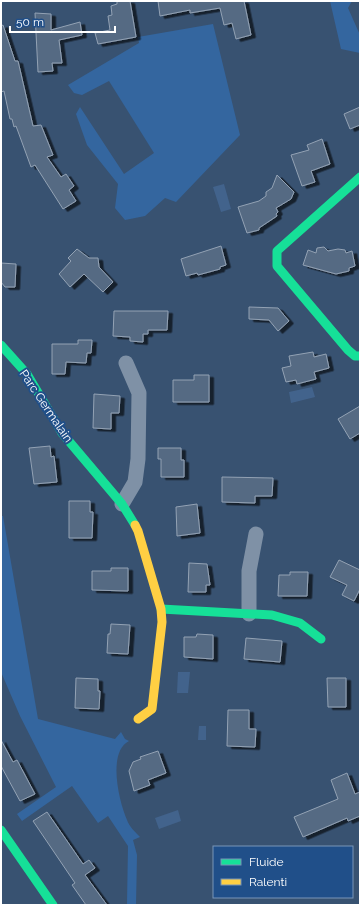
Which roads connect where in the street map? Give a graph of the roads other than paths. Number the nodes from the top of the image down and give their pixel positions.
1 (360, 176) edge
2 (1, 345) edge
3 (360, 356) edge
4 (126, 363) dead end
5 (122, 504) junction
6 (256, 534) dead end
7 (161, 609) junction
8 (249, 614) junction
9 (321, 639) dead end
10 (138, 719) dead end
11 (1, 830) edge
12 (53, 905) edge

1 - 3 street
2 - 5 street, Parc Germalain
4 - 5 street
5 - 7 street, Parc Germalain
6 - 8 street
7 - 8 street
7 - 10 street, Parc Germalain
8 - 9 street
11 - 12 street

